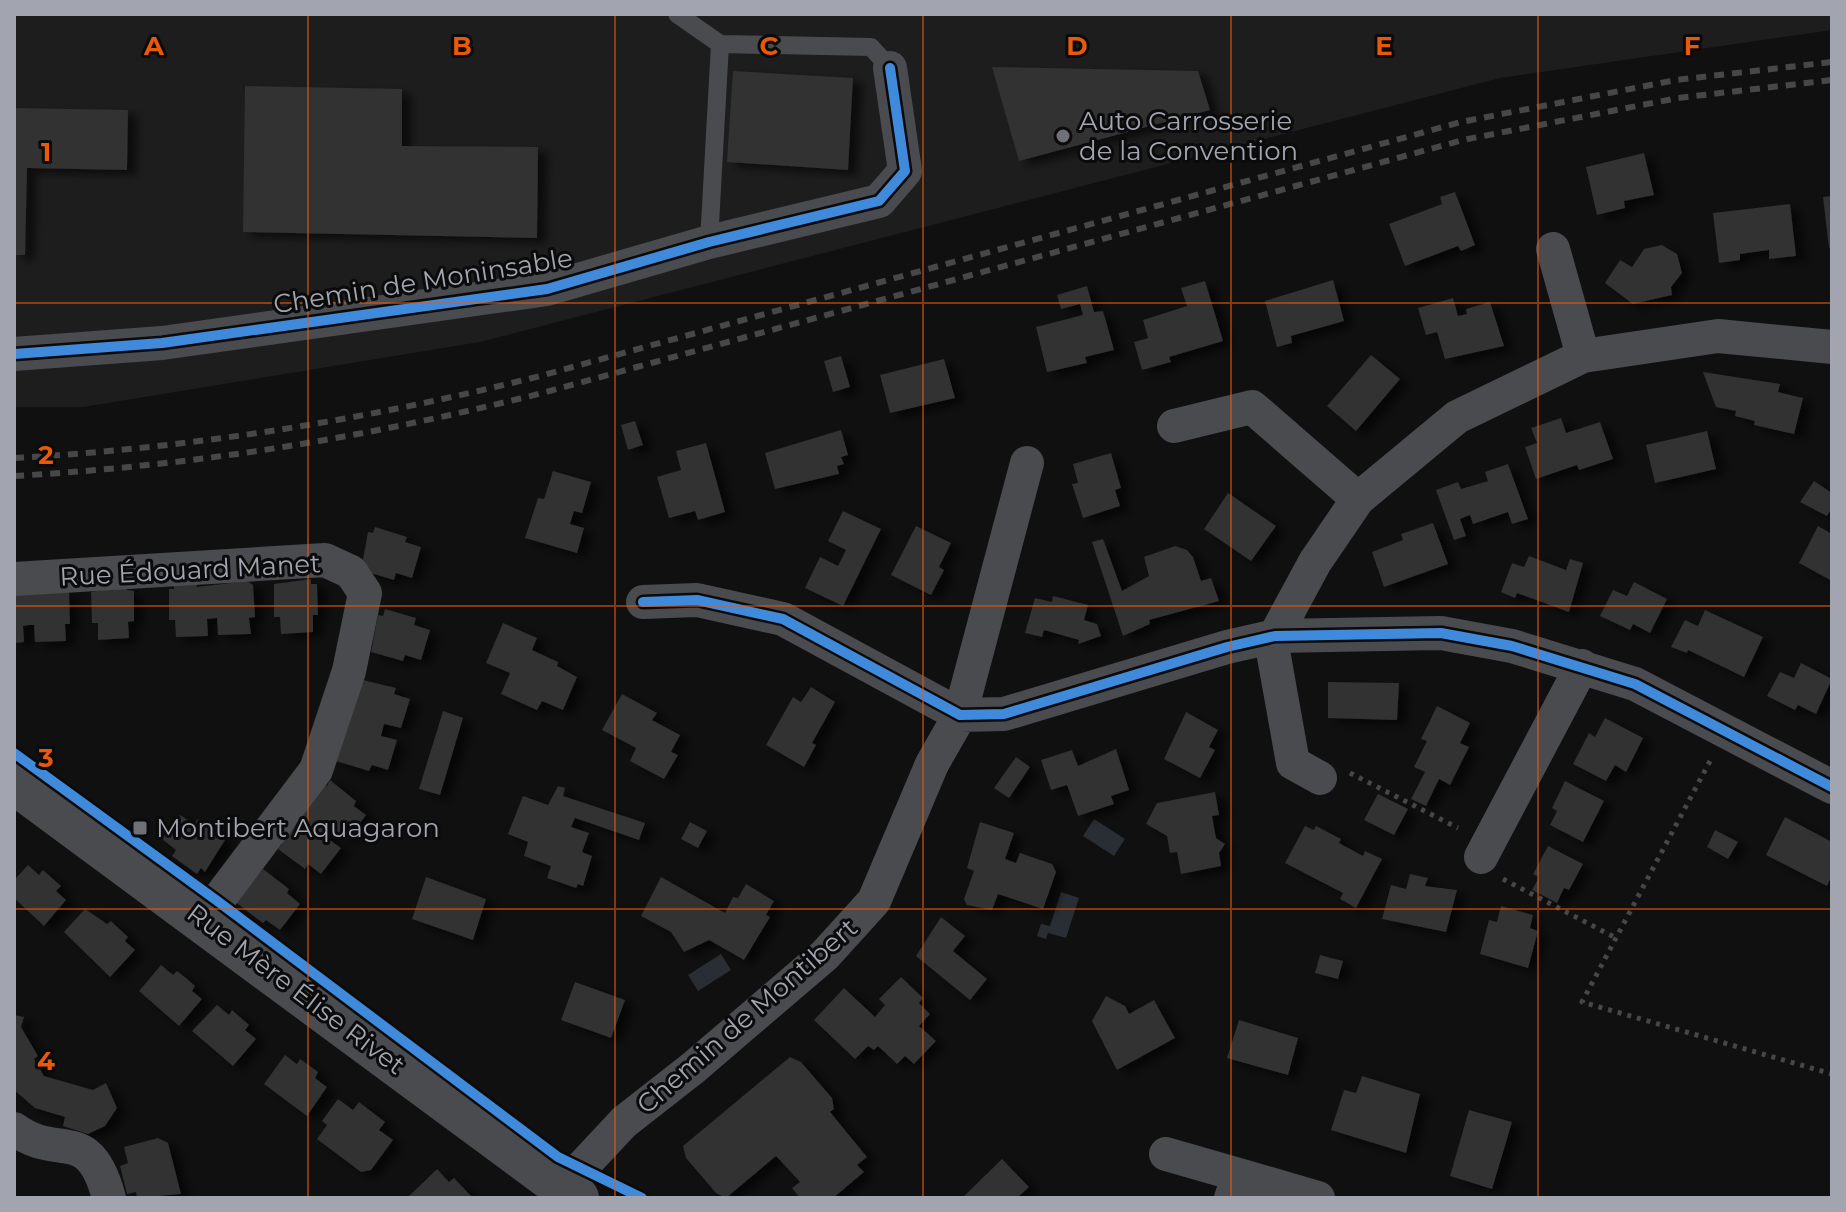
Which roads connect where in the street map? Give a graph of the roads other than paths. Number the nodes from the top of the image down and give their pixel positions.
1 (677, 14) edge
2 (720, 44) junction
3 (890, 68) joint
4 (709, 242) junction
5 (1553, 249) dead end
6 (1832, 347) edge
7 (14, 354) edge
8 (1583, 356) junction
9 (1174, 426) dead end
10 (1027, 463) dead end
11 (1358, 499) junction
12 (14, 579) edge
13 (643, 602) dead end
14 (1275, 636) junction
15 (1582, 666) junction
16 (960, 715) junction
17 (1320, 778) road end
18 (14, 782) edge
19 (1832, 787) edge
20 (1484, 850) road end
21 (203, 920) junction
22 (14, 1129) edge
23 (1166, 1154) dead end
24 (1235, 1186) edge
25 (555, 1191) edge
26 (109, 1198) edge
27 (1318, 1198) edge

1 - 2 lane
2 - 3 lane, Chemin de Moninsable
2 - 4 lane
3 - 4 street, Chemin de Moninsable
4 - 7 street, Chemin de Moninsable
5 - 8 street
6 - 8 street
8 - 11 street
9 - 11 street
10 - 16 street, Chemin de Montibert
11 - 14 street
12 - 21 street, Rue Édouard Manet
13 - 16 street
14 - 15 street
14 - 16 street
14 - 17 street
15 - 19 street
15 - 20 street
16 - 25 street, Chemin de Montibert
18 - 21 street, Rue Mère Élise Rivet
21 - 25 street, Rue Mère Élise Rivet
22 - 26 street
23 - 24 street
24 - 27 street

